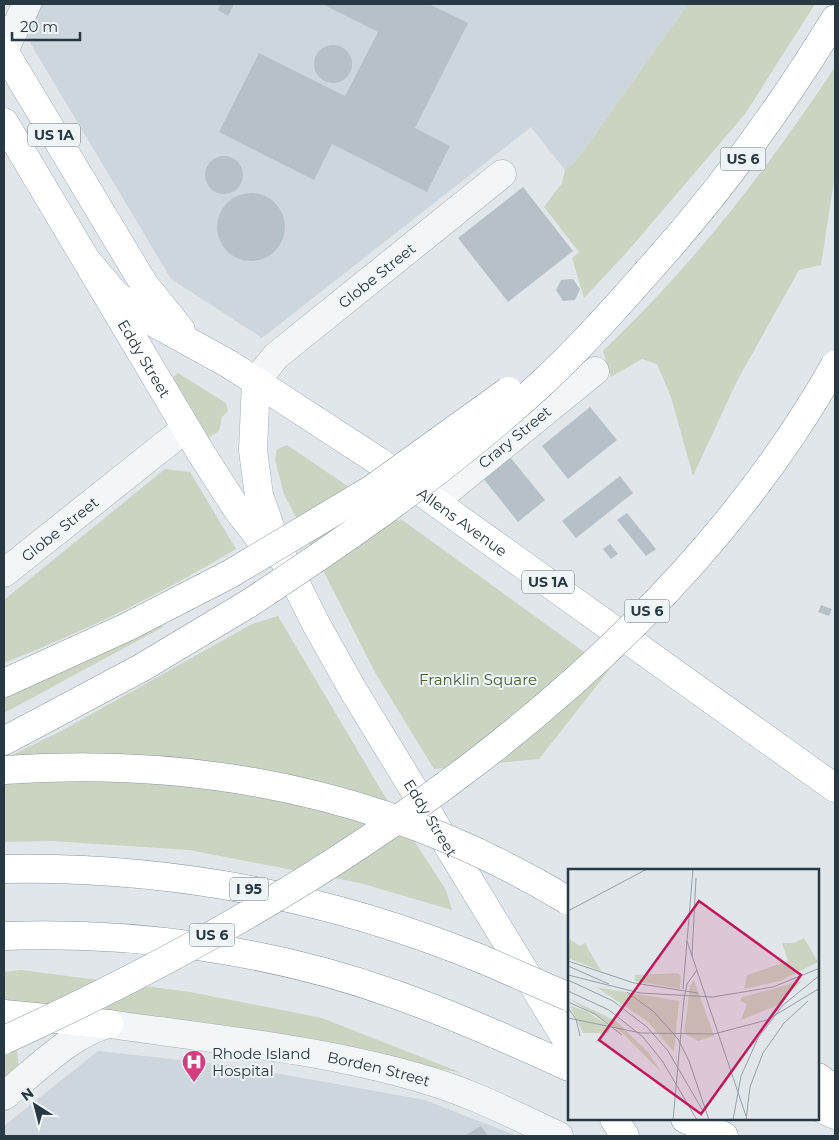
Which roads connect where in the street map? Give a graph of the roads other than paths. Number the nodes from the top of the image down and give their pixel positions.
1 (26, 4) edge
2 (835, 19) edge
3 (4, 51) edge
4 (4, 122) edge
5 (502, 174) dead end
6 (88, 262) junction
7 (648, 272) junction
8 (197, 345) junction
9 (835, 365) edge
10 (595, 371) dead end
11 (256, 381) junction
12 (186, 428) junction
13 (435, 501) junction
14 (4, 573) edge
15 (297, 588) junction
16 (4, 683) edge
17 (4, 741) edge
18 (4, 770) edge
19 (835, 788) edge
20 (4, 869) edge
21 (568, 900) edge
22 (4, 936) edge
23 (568, 997) edge
24 (4, 1014) edge
25 (109, 1024) junction
26 (4, 1040) edge
27 (568, 1042) edge
28 (557, 1062) edge
29 (819, 1078) edge
30 (11, 1090) edge
31 (835, 1090) edge
32 (819, 1107) edge
33 (835, 1115) edge
34 (615, 1120) edge
35 (687, 1120) edge
36 (559, 1136) edge
37 (625, 1136) edge
38 (724, 1136) edge

1 - 3 street
2 - 7 main road, US 6
3 - 8 main road, US 1A
4 - 6 main road, Eddy Street / US 1A
5 - 11 street, Globe Street
6 - 8 main road, Allens Avenue / US 1A
6 - 12 main road, Eddy Street
7 - 16 main road, bridge
7 - 17 main road, US 6, bridge
8 - 11 main road, Allens Avenue / US 1A
9 - 26 main road, US 6, bridge
10 - 13 street, Crary Street
11 - 13 main road, Allens Avenue / US 1A
11 - 15 main road, Eddy Street
12 - 14 street, Globe Street
12 - 15 main road, Eddy Street
13 - 19 main road, Allens Avenue / US 1A
15 - 27 main road, Eddy Street
18 - 21 main road, bridge
20 - 23 main road, I 95, bridge
22 - 28 main road
24 - 25 main road
25 - 30 street
25 - 36 street, Borden Street
29 - 31 main road
32 - 33 main road
34 - 37 main road
35 - 38 main road

